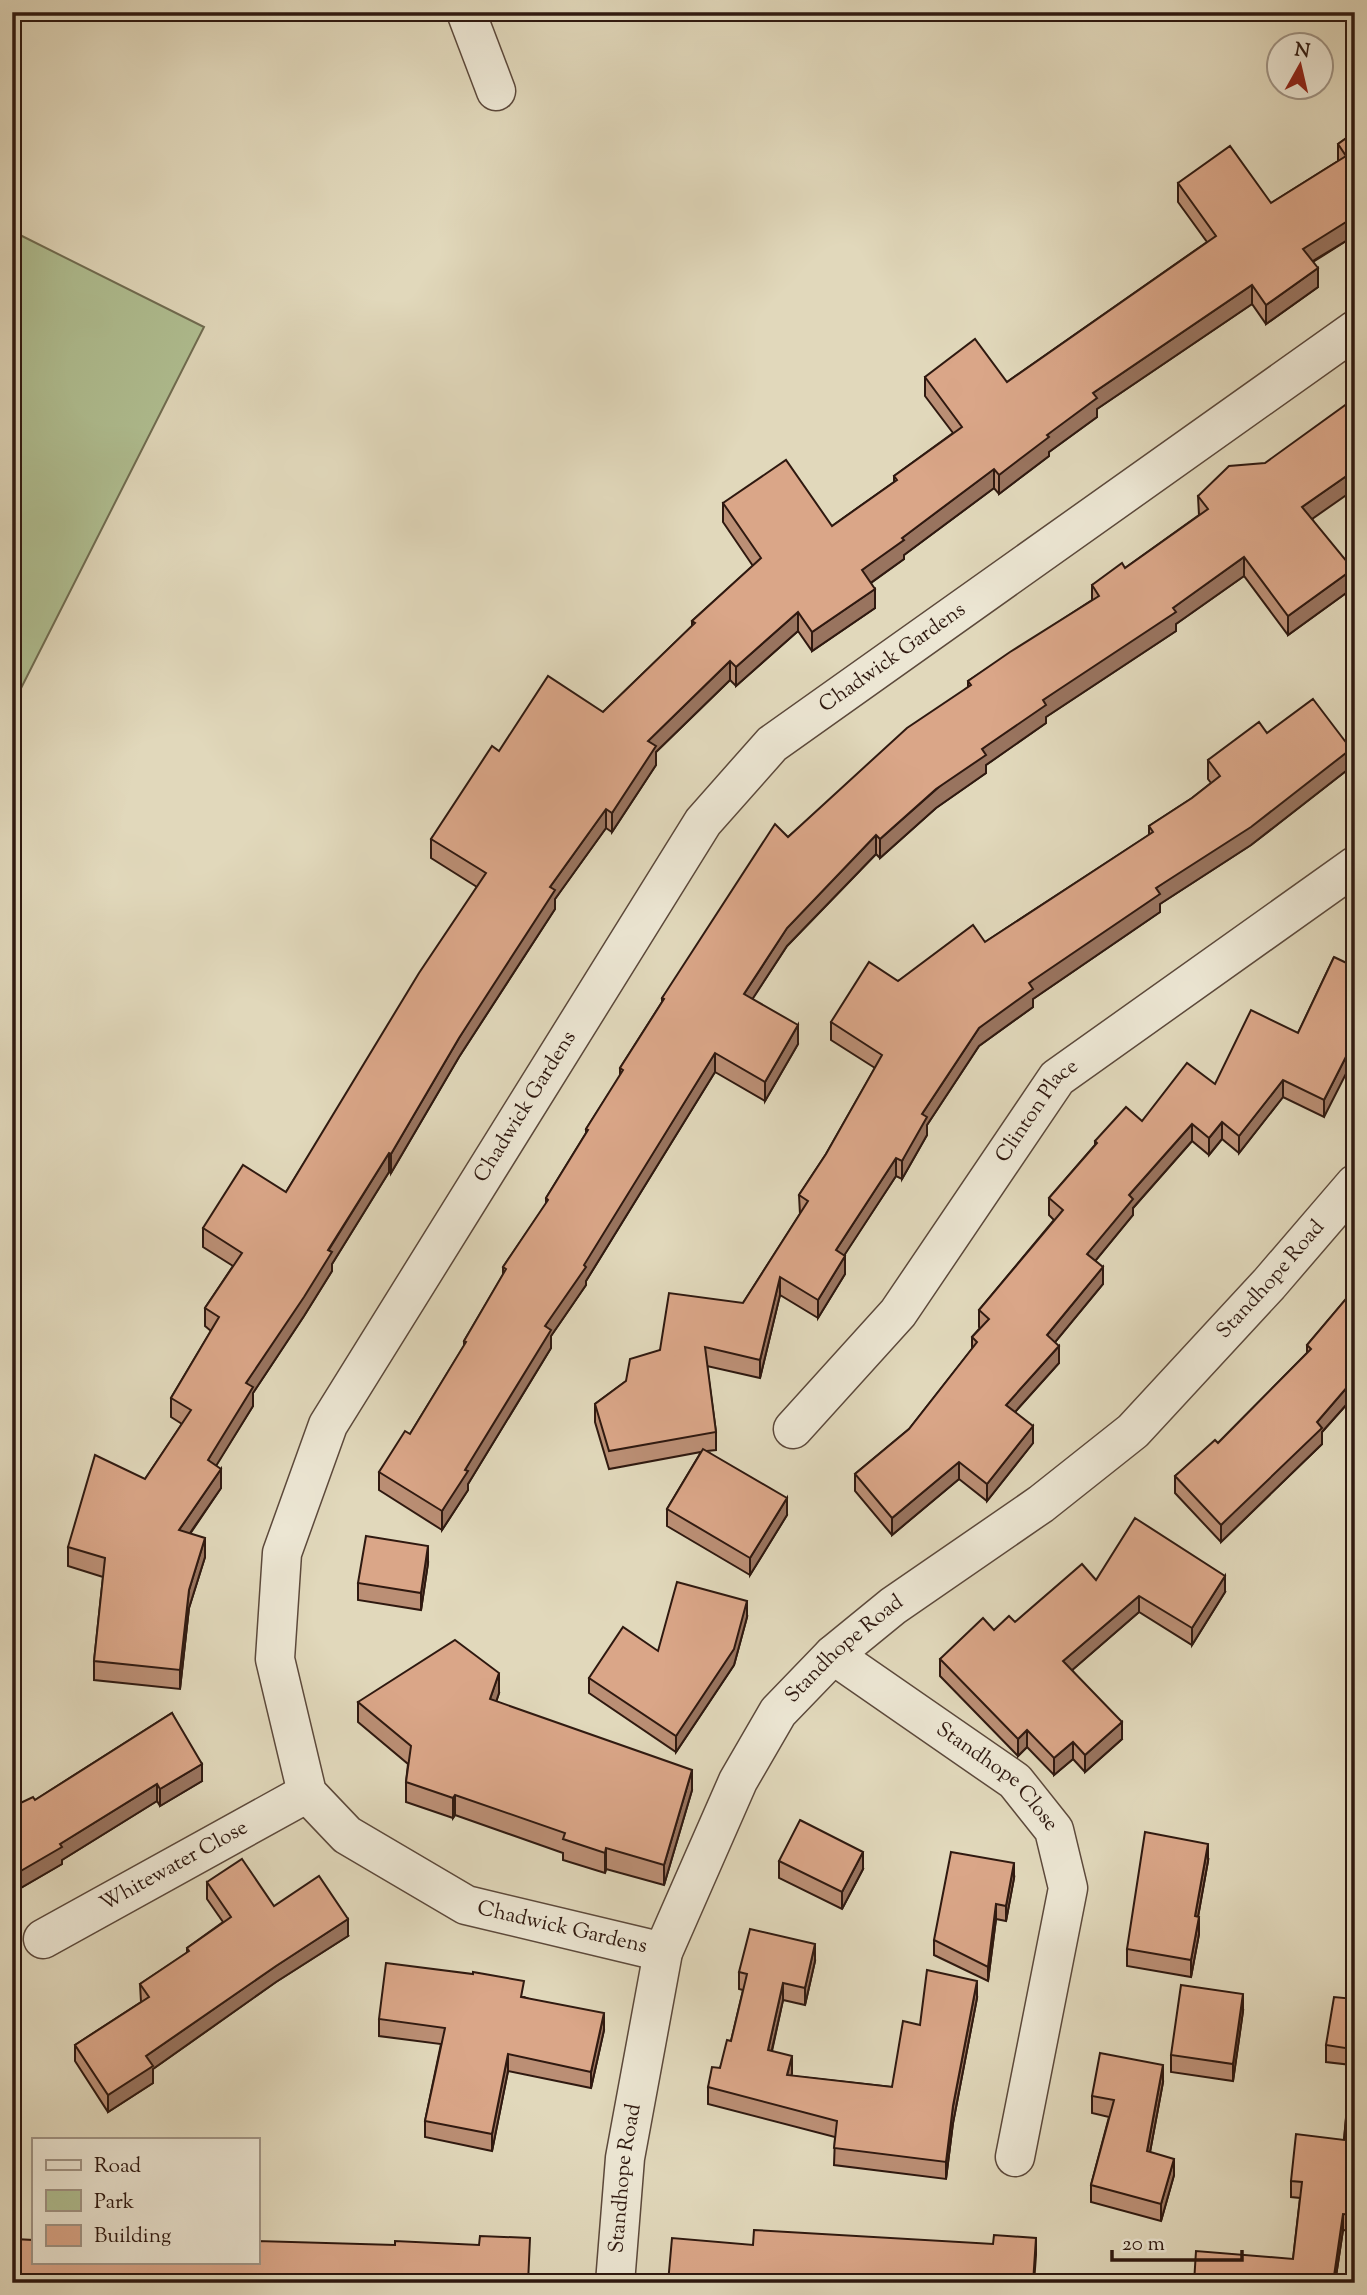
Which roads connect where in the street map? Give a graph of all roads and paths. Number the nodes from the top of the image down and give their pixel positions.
1 (466, 12) edge
2 (496, 91) dead end
3 (1355, 330) edge
4 (1355, 866) edge
5 (1355, 1184) edge
6 (793, 1429) dead end
7 (833, 1655) junction
8 (307, 1793) junction
9 (43, 1939) dead end
10 (663, 1952) junction
11 (1015, 2157) dead end
12 (615, 2283) edge

1 - 2 street
3 - 8 street, Chadwick Gardens
4 - 6 street, Clinton Place
5 - 7 street, Standhope Road
7 - 10 street, Standhope Road
7 - 11 street, Standhope Close
8 - 9 street, Whitewater Close
8 - 10 street, Chadwick Gardens
10 - 12 street, Standhope Road

